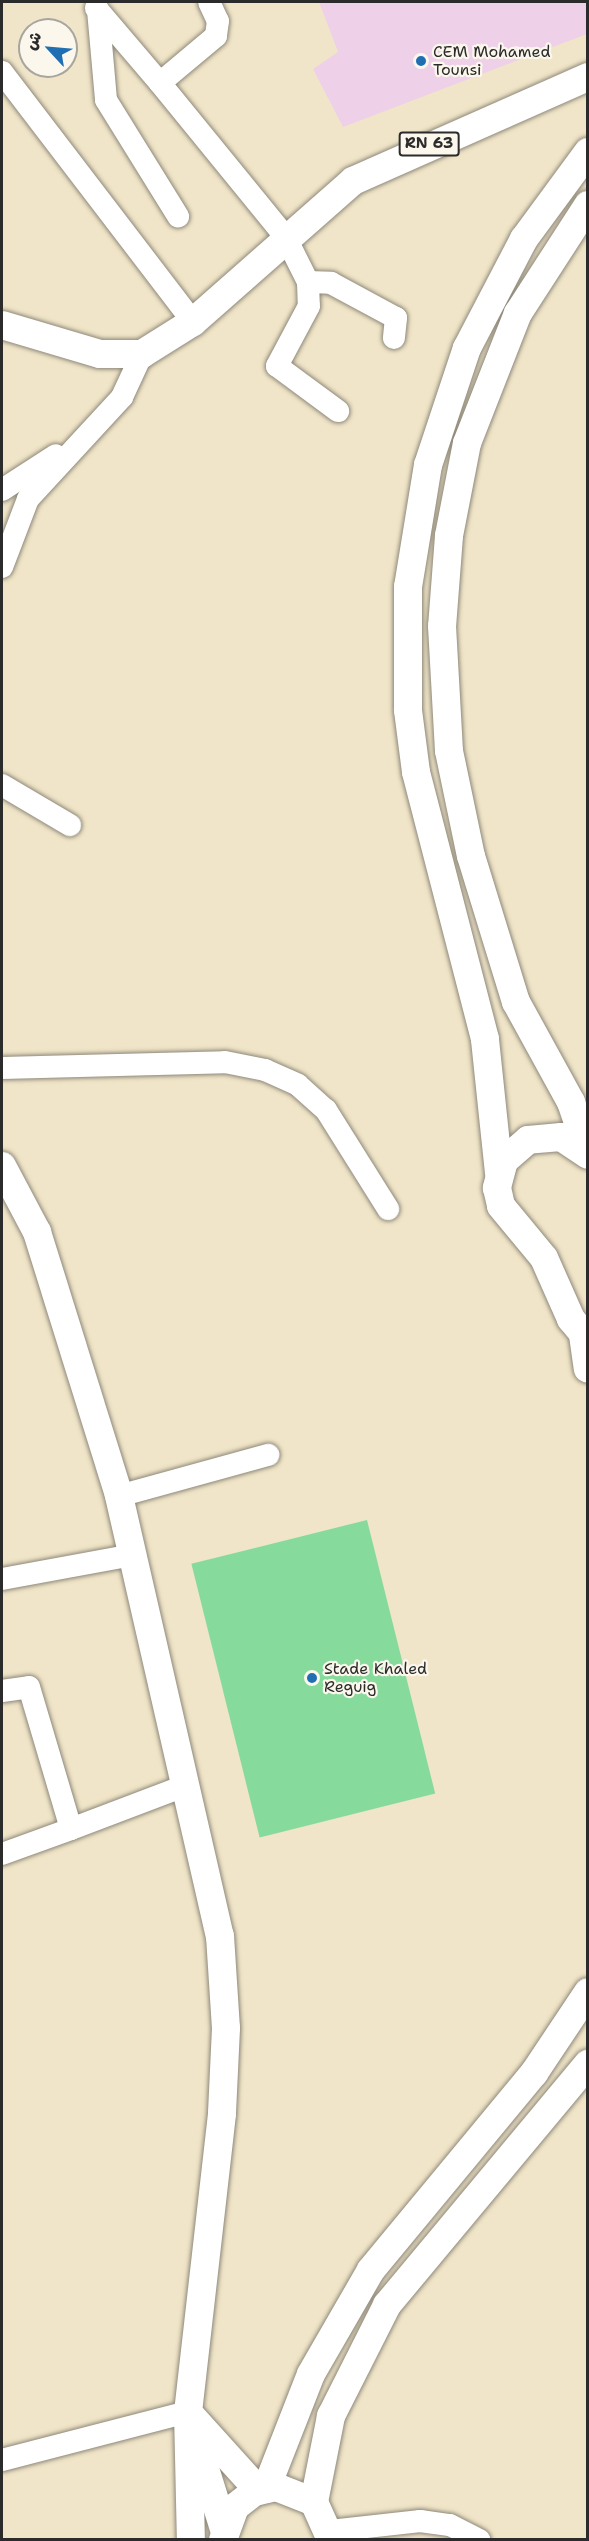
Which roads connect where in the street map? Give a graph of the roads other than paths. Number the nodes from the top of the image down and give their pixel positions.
1 (208, 2) edge
2 (95, 6) edge
3 (2, 72) edge
4 (588, 77) edge
5 (160, 83) junction
6 (588, 153) edge
7 (588, 205) edge
8 (178, 216) dead end
9 (285, 237) junction
10 (308, 282) junction
11 (194, 322) junction
12 (2, 325) edge
13 (394, 338) dead end
14 (142, 354) junction
15 (338, 411) dead end
16 (71, 446) junction
17 (2, 490) edge
18 (2, 567) edge
19 (2, 785) edge
20 (70, 825) dead end
21 (484, 1039) junction
22 (2, 1068) edge
23 (566, 1092) junction
24 (588, 1154) edge
25 (2, 1166) edge
26 (499, 1173) junction
27 (388, 1209) dead end
28 (585, 1337) edge
29 (588, 1370) edge
30 (268, 1455) dead end
31 (119, 1496) junction
32 (133, 1555) junction
33 (2, 1579) edge
34 (2, 1691) edge
35 (187, 1785) junction
36 (71, 1829) junction
37 (2, 1854) edge
38 (588, 1992) edge
39 (588, 2064) edge
40 (188, 2412) junction
41 (289, 2426) junction
42 (325, 2435) junction
43 (218, 2445) junction
44 (2, 2460) edge
45 (262, 2490) junction
46 (314, 2502) junction
47 (224, 2534) edge
48 (331, 2535) edge
49 (191, 2540) edge
50 (479, 2540) edge

1 - 5 street
2 - 5 street
2 - 8 street
3 - 11 street
4 - 9 main road, RN 63
5 - 9 street
6 - 21 main road
7 - 23 main road
9 - 10 street
9 - 11 main road, RN 63
10 - 13 street
10 - 15 street
11 - 14 main road, RN 63
12 - 14 main road
14 - 16 street
16 - 17 street
16 - 18 street
19 - 20 street
21 - 23 main road
21 - 26 main road
22 - 27 street
23 - 24 main road
24 - 26 main road
25 - 31 main road
26 - 28 main road
28 - 29 main road
30 - 31 street
31 - 32 main road
32 - 33 street
32 - 35 main road
34 - 36 street
35 - 36 street
35 - 40 main road
36 - 37 street
38 - 41 main road
39 - 42 main road
40 - 43 main road
40 - 44 street
40 - 47 main road
40 - 49 main road
41 - 42 main road
41 - 43 main road
41 - 45 main road
42 - 46 main road
43 - 45 main road
45 - 46 main road
45 - 47 main road
46 - 48 main road
48 - 50 street

